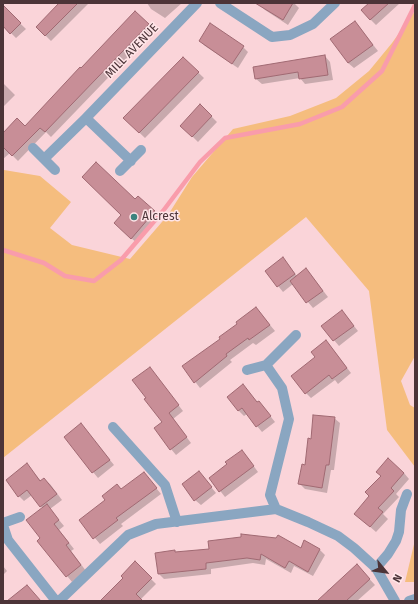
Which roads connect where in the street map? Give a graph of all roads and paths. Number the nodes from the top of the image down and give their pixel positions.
1 (197, 3) edge
2 (220, 3) edge
3 (335, 3) edge
4 (86, 118) junction
5 (33, 148) dead end
6 (142, 150) dead end
7 (44, 159) junction
8 (131, 160) junction
9 (55, 170) dead end
10 (120, 171) dead end
11 (296, 335) dead end
12 (266, 365) junction
13 (247, 370) dead end
14 (113, 427) dead end
15 (407, 494) dead end
16 (276, 509) junction
17 (20, 517) dead end
18 (176, 522) junction
19 (3, 524) edge
20 (376, 568) junction
21 (415, 598) edge
22 (58, 601) edge
23 (395, 601) edge
24 (408, 601) edge

1 - 4 street, MILL AVENUE
2 - 3 street
4 - 7 street, MILL AVENUE
4 - 8 street
5 - 7 street
6 - 8 street
7 - 9 street
8 - 10 street
11 - 12 street
12 - 13 street
12 - 16 street
14 - 18 street
15 - 20 street
16 - 18 street
16 - 20 street
17 - 19 street
18 - 22 street
19 - 22 street
20 - 23 street
21 - 24 street

